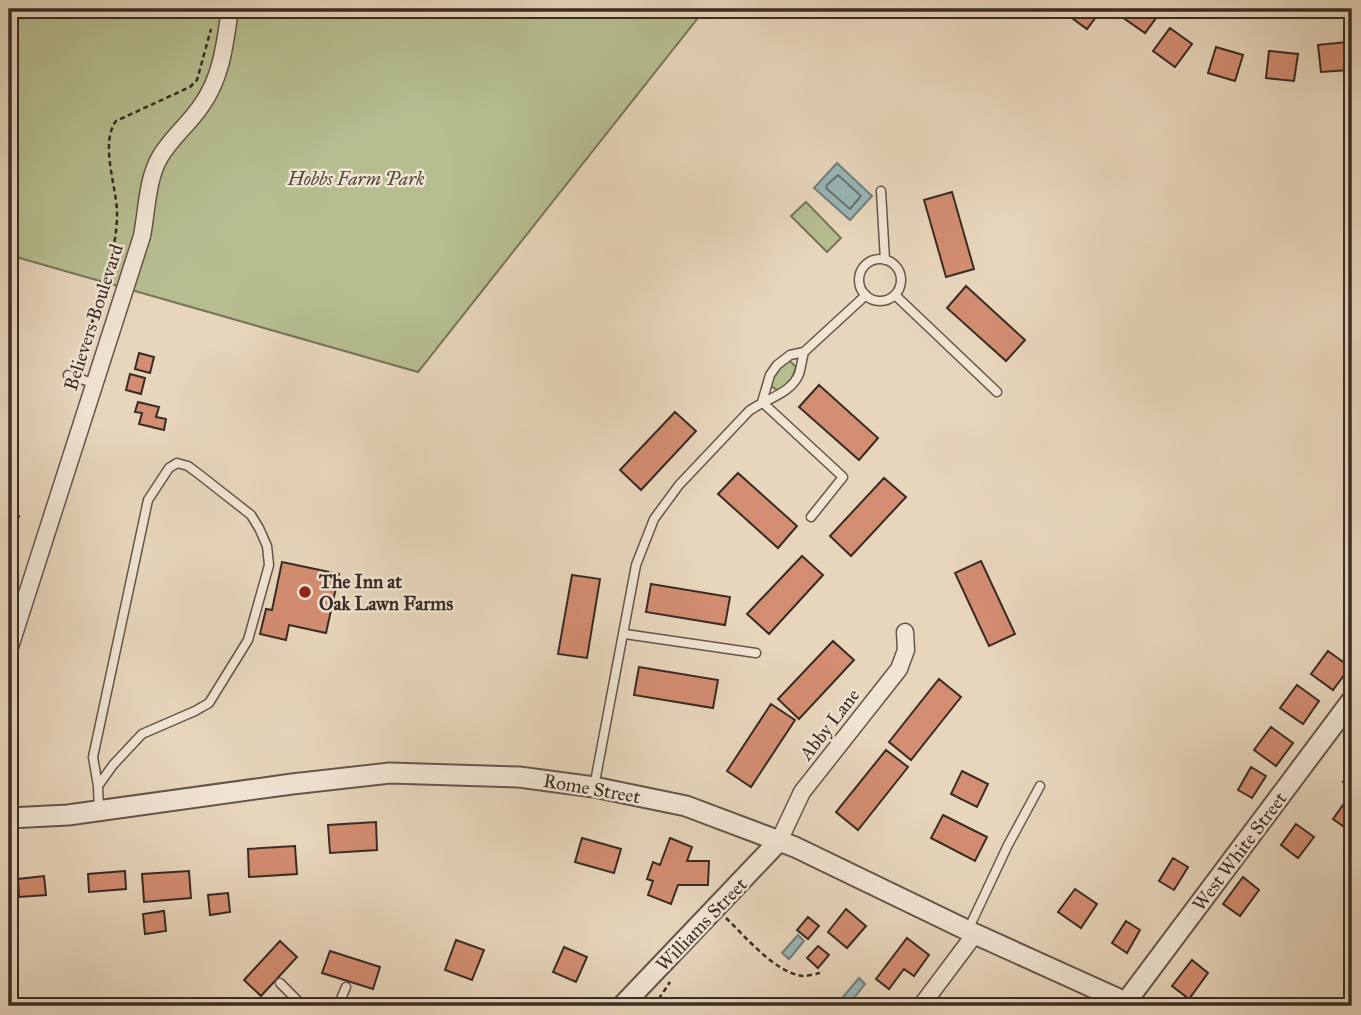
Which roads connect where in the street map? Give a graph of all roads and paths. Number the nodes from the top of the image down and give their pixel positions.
1 (230, 9) edge
2 (213, 21) dead end
3 (881, 191) dead end
4 (885, 260) junction
5 (866, 295) junction
6 (894, 295) junction
7 (97, 346) dead end
8 (804, 352) junction
9 (68, 375) dead end
10 (93, 383) junction
11 (997, 391) dead end
12 (762, 402) junction
13 (811, 517) dead end
14 (905, 632) dead end
15 (625, 634) junction
16 (9, 650) edge
17 (757, 653) dead end
18 (1352, 700) edge
19 (98, 786) junction
20 (1040, 786) dead end
21 (594, 787) junction
22 (99, 811) junction
23 (9, 818) edge
24 (779, 841) junction
25 (733, 924) dead end
26 (972, 932) junction
27 (820, 973) dead end
28 (280, 983) dead end
29 (346, 987) dead end
30 (1130, 1004) edge
31 (303, 1006) edge
32 (338, 1006) edge
33 (622, 1006) edge
34 (921, 1006) edge

1 - 10 street, Believers Boulevard
2 - 7 path
3 - 4 lane
4 - 5 lane
4 - 6 lane
5 - 6 lane
5 - 8 lane
6 - 11 lane
8 - 12 lane
8 - 12 lane
9 - 10 lane
10 - 16 street, Believers Boulevard
12 - 13 lane
12 - 15 lane
14 - 24 street, Abby Lane
15 - 17 lane
15 - 21 lane
18 - 30 street, West White Street
19 - 19 lane
19 - 22 lane
20 - 26 lane
21 - 22 street, Rome Street
21 - 24 street, Rome Street
22 - 23 street, Rome Street
24 - 26 street, Rome Street
24 - 33 street, Williams Street
25 - 27 path
26 - 30 street, Rome Street
26 - 34 street
28 - 31 lane
29 - 32 lane

